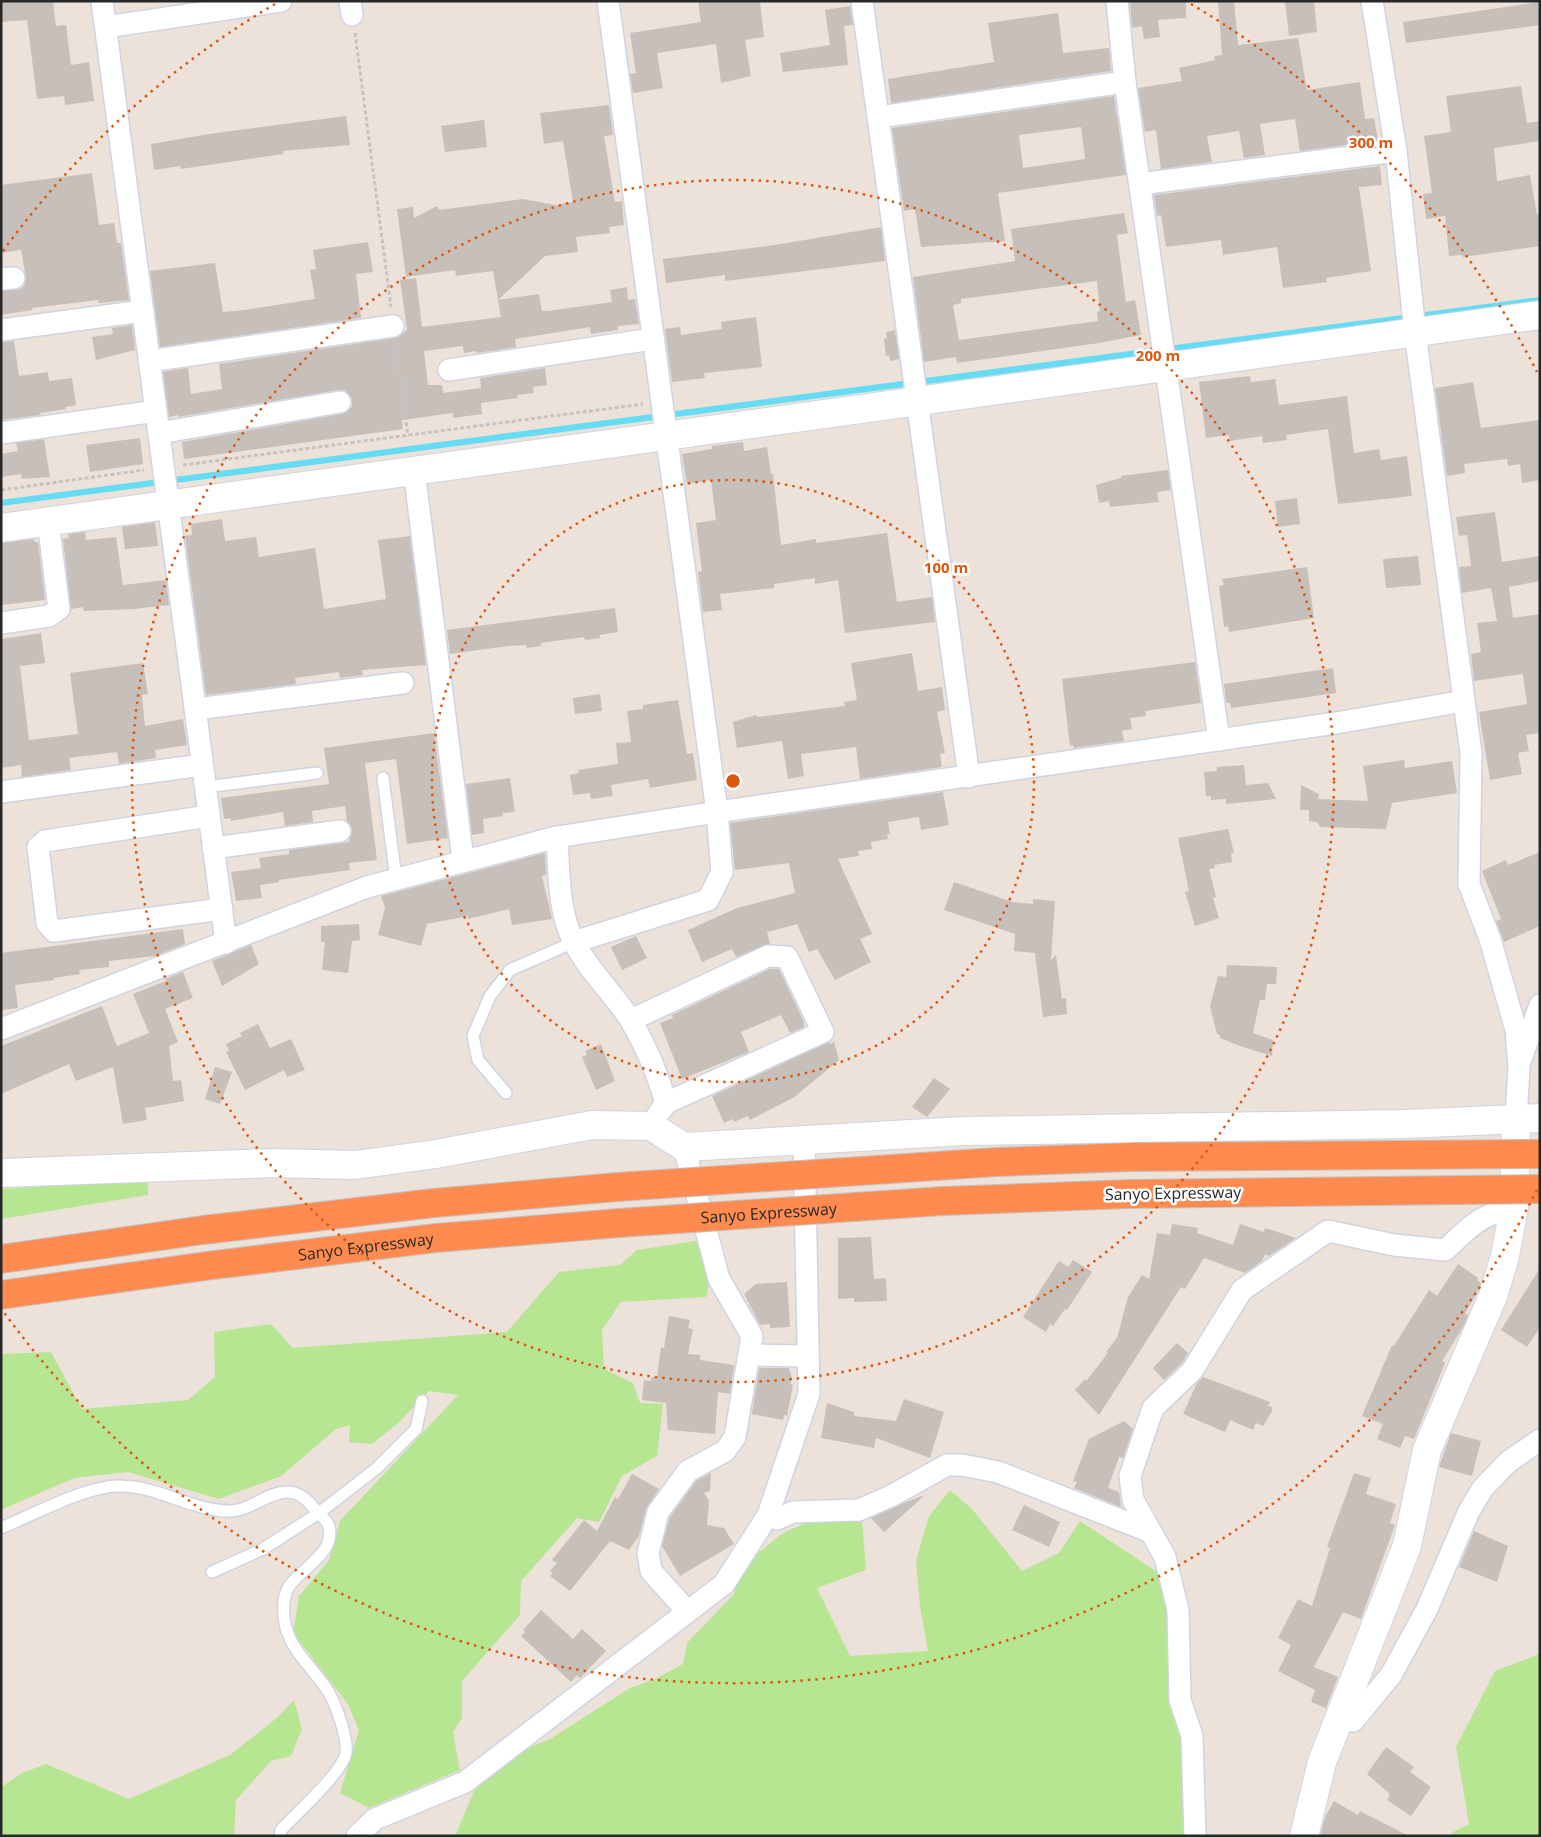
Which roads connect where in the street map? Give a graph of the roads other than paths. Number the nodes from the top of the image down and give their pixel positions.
1 (102, 1) edge
2 (281, 1) edge
3 (608, 1) edge
4 (862, 1) edge
5 (1117, 1) edge
6 (1372, 1) edge
7 (106, 26) junction
8 (1125, 82) junction
9 (879, 117) junction
10 (1396, 151) junction
11 (1140, 184) junction
12 (143, 311) junction
13 (1540, 315) edge
14 (1414, 322) junction
15 (393, 326) road end
16 (1, 330) edge
17 (652, 339) junction
18 (1164, 355) junction
19 (150, 361) junction
20 (450, 370) dead end
21 (917, 389) junction
22 (340, 402) dead end
23 (156, 411) junction
24 (663, 418) junction
25 (1, 432) edge
26 (159, 433) junction
27 (414, 470) junction
28 (165, 483) junction
29 (48, 521) junction
30 (1, 528) edge
31 (1, 623) edge
32 (402, 683) dead end
33 (1464, 701) junction
34 (196, 709) junction
35 (1219, 740) junction
36 (202, 765) junction
37 (317, 773) dead end
38 (969, 777) junction
39 (384, 778) dead end
40 (206, 787) junction
41 (1, 792) edge
42 (717, 812) junction
43 (209, 816) junction
44 (340, 831) dead end
45 (557, 838) junction
46 (214, 848) junction
47 (463, 860) junction
48 (396, 880) junction
49 (222, 909) junction
50 (574, 942) junction
51 (226, 943) junction
52 (1540, 1005) edge
53 (630, 1020) junction
54 (1, 1029) edge
55 (1519, 1066) junction
56 (506, 1093) dead end
57 (666, 1102) junction
58 (1528, 1118) edge
59 (651, 1126) junction
60 (804, 1140) junction
61 (684, 1146) junction
62 (1540, 1154) edge
63 (1, 1174) edge
64 (1540, 1189) edge
65 (1514, 1208) junction
66 (1, 1259) edge
67 (1, 1295) edge
68 (749, 1355) junction
69 (808, 1356) junction
70 (422, 1401) dead end
71 (1540, 1440) edge
72 (319, 1513) junction
73 (768, 1515) junction
74 (1, 1528) edge
75 (1151, 1532) junction
76 (212, 1572) dead end
77 (688, 1612) junction
78 (1338, 1720) junction
79 (280, 1836) edge
80 (357, 1836) edge
81 (1195, 1836) edge
82 (1304, 1836) edge

1 - 7 street
2 - 7 street
3 - 17 street
4 - 9 street
5 - 8 street
6 - 10 street
7 - 12 street
8 - 9 street
8 - 11 street
9 - 21 street
10 - 11 street
10 - 14 street
11 - 18 street
12 - 16 street
12 - 19 street
13 - 14 street
14 - 18 street
14 - 33 street
15 - 19 street
17 - 20 street
17 - 24 street
18 - 21 street
18 - 35 street
19 - 23 street
21 - 24 street
21 - 38 street
22 - 26 street
23 - 25 street
23 - 26 street
24 - 27 street
24 - 42 street
26 - 28 street
27 - 28 street
27 - 47 street
28 - 29 street
28 - 34 street
29 - 30 street
29 - 31 street
32 - 34 street
33 - 35 street
33 - 55 street
34 - 36 street
35 - 38 street
36 - 40 street
36 - 41 street
37 - 40 lane
38 - 42 street
39 - 48 lane
40 - 43 street
42 - 45 street
42 - 50 street
43 - 46 street
43 - 49 street
44 - 46 street
45 - 47 street
45 - 50 street
46 - 49 street
47 - 48 street
48 - 51 street
49 - 51 street
50 - 53 street
50 - 56 lane
51 - 54 street
52 - 55 street
53 - 57 street
53 - 57 street
55 - 58 street
57 - 59 street
58 - 60 street
58 - 65 street
59 - 61 street
59 - 63 street
60 - 61 street
60 - 69 street
61 - 68 street
62 - 66 highway, bridge
64 - 67 highway, Sanyo Expressway, bridge
65 - 75 street
65 - 78 street
68 - 69 street
68 - 77 street
69 - 73 street
70 - 72 lane
71 - 78 street
72 - 74 lane
72 - 76 lane
72 - 79 lane
73 - 75 street
73 - 77 street
75 - 81 street
77 - 80 street
78 - 82 street

